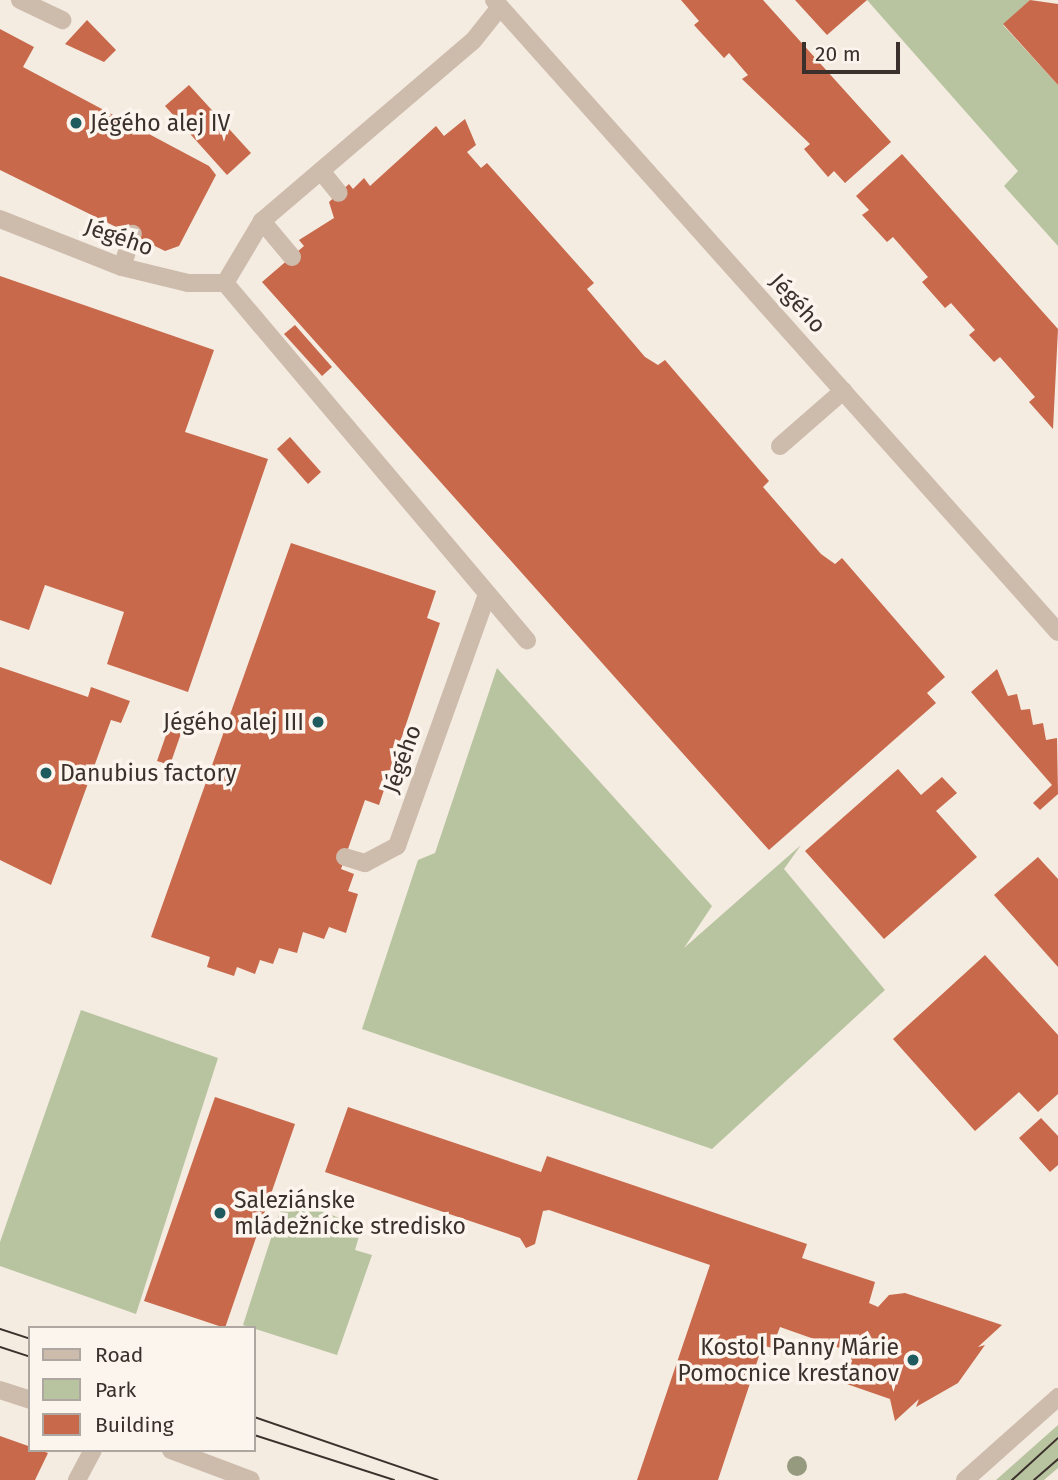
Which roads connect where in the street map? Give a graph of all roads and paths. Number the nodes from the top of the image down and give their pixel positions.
1 (20, 0) edge
2 (501, 2) edge
3 (62, 20) dead end
4 (321, 171) junction
5 (339, 193) dead end
6 (0, 219) edge
7 (262, 221) junction
8 (133, 234) dead end
9 (292, 257) dead end
10 (122, 267) junction
11 (225, 283) junction
12 (843, 391) junction
13 (780, 446) dead end
14 (487, 595) junction
15 (1058, 632) edge
16 (527, 640) dead end
17 (345, 857) dead end
18 (0, 1390) edge
19 (1058, 1397) edge
20 (28, 1399) edge
21 (92, 1452) edge
22 (176, 1452) edge
23 (77, 1480) edge
24 (251, 1480) edge
25 (965, 1480) edge

1 - 3 street
2 - 4 street, Jégého
2 - 12 street, Jégého
4 - 5 street
4 - 7 street, Jégého
6 - 10 street, Jégého
7 - 9 street
7 - 11 street, Jégého
8 - 10 street
10 - 11 street, Jégého
11 - 14 street
12 - 13 street
12 - 15 street, Jégého
14 - 16 street
14 - 17 street, Jégého
18 - 20 street
19 - 25 street
21 - 23 street
22 - 24 street

